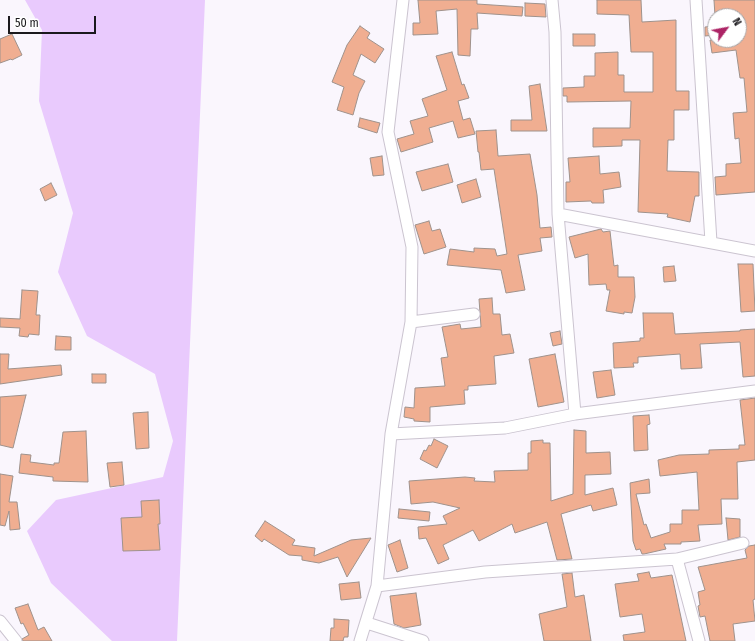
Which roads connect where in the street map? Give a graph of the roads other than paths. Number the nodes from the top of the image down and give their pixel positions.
1 (403, 0) edge
2 (552, 0) edge
3 (696, 0) edge
4 (558, 214) junction
5 (710, 242) junction
6 (755, 251) edge
7 (474, 314) dead end
8 (411, 322) junction
9 (755, 391) edge
10 (575, 414) junction
11 (391, 434) junction
12 (743, 543) dead end
13 (677, 559) junction
14 (377, 586) junction
15 (0, 621) edge
16 (367, 623) junction
17 (16, 641) edge
18 (360, 641) edge
19 (423, 641) edge
20 (699, 641) edge

1 - 8 street
2 - 4 street
3 - 5 street
4 - 5 street
4 - 10 street
5 - 6 street
7 - 8 street
8 - 11 street
9 - 10 street
10 - 11 street
11 - 14 street
12 - 13 street
13 - 14 street
13 - 20 street
14 - 16 street
15 - 17 street
16 - 18 street
16 - 19 street

